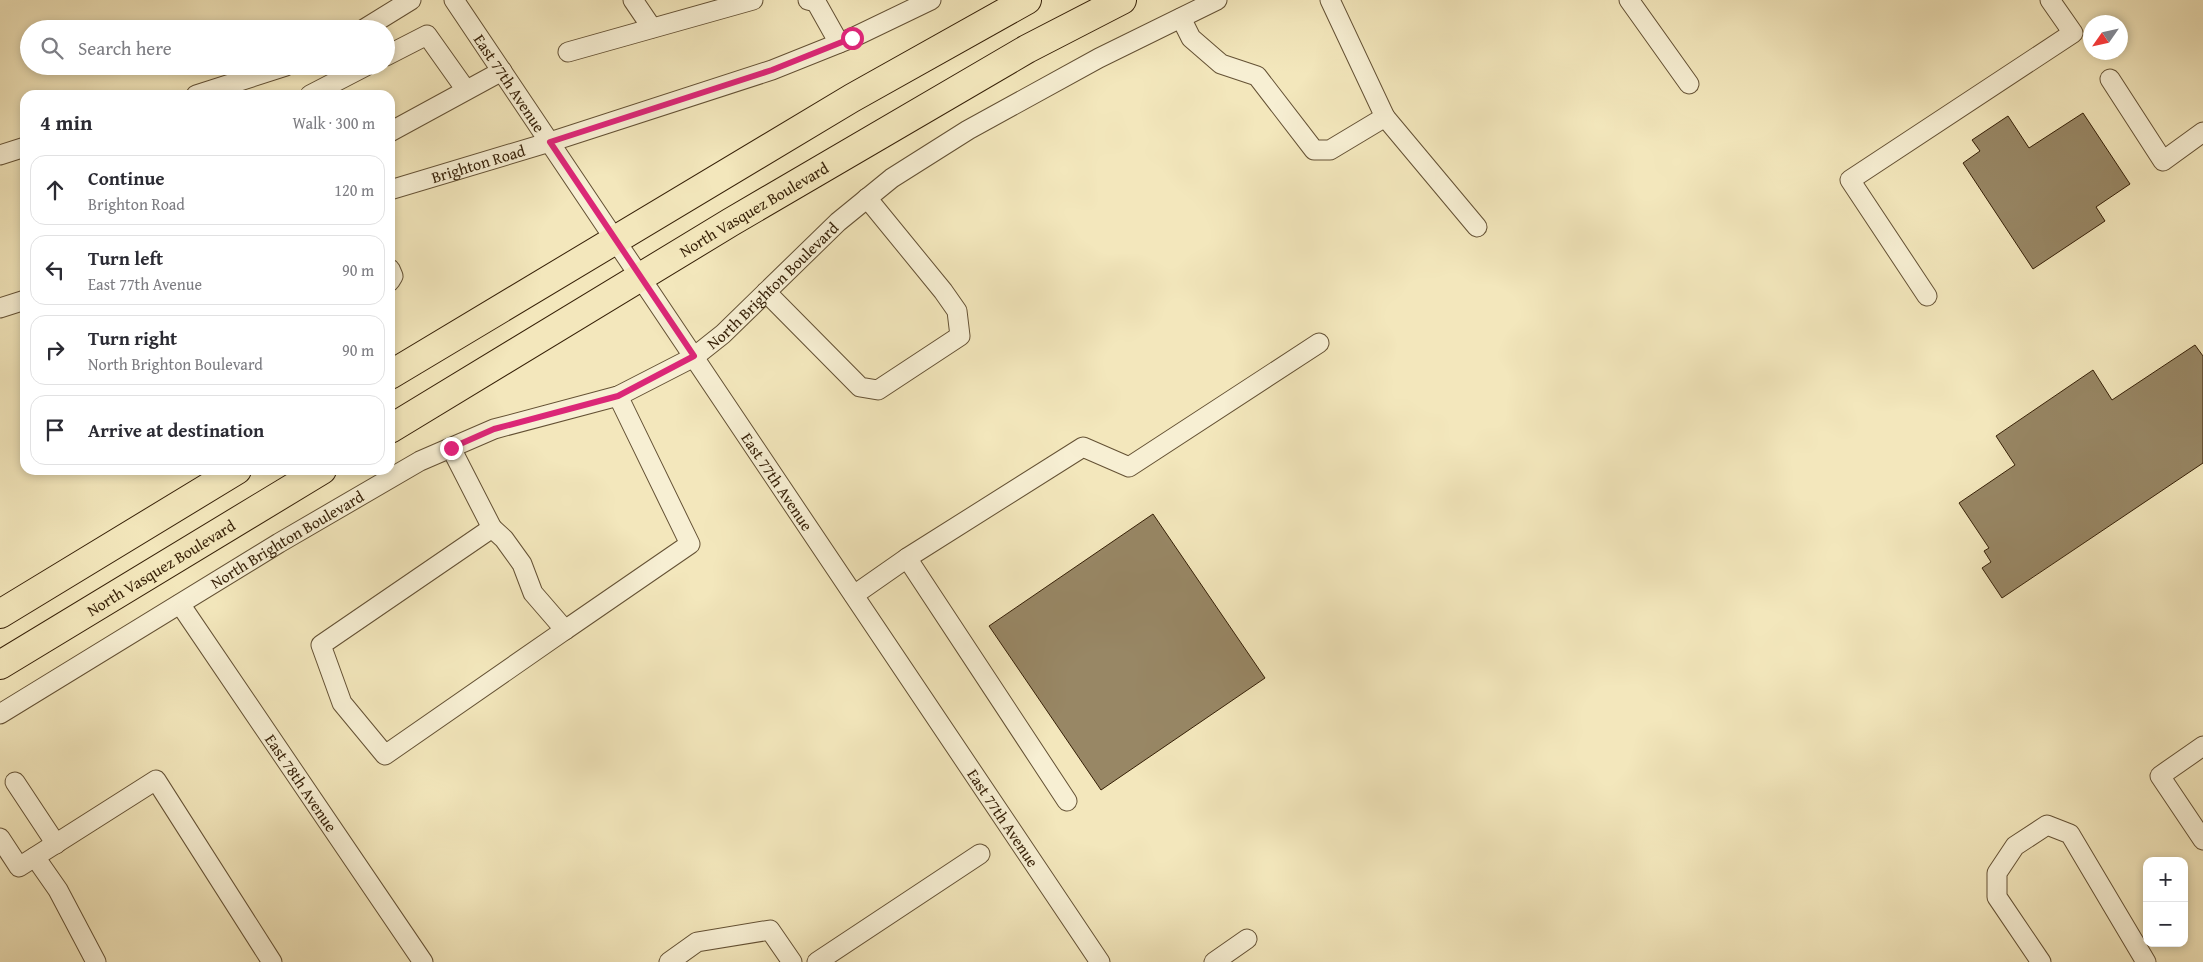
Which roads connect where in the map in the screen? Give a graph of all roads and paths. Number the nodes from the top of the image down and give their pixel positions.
1 (411, 0) edge
2 (454, 0) edge
3 (633, 0) edge
4 (753, 0) edge
5 (931, 0) edge
6 (1027, 0) edge
7 (1122, 0) edge
8 (1217, 0) edge
9 (1330, 0) edge
10 (1630, 0) edge
11 (2050, 0) edge
12 (814, 1) edge
13 (1181, 18) junction
14 (379, 20) edge
15 (652, 28) junction
16 (839, 43) junction
17 (395, 51) edge
18 (568, 52) dead end
19 (502, 70) junction
20 (267, 75) edge
21 (349, 75) edge
22 (2110, 79) dead end
23 (1689, 84) dead end
24 (237, 89) edge
25 (320, 90) edge
26 (466, 90) junction
27 (1386, 117) junction
28 (395, 129) edge
29 (2203, 132) edge
30 (550, 142) junction
31 (20, 148) edge
32 (0, 154) edge
33 (395, 188) edge
34 (867, 198) junction
35 (1476, 227) dead end
36 (615, 240) junction
37 (641, 278) junction
38 (766, 292) junction
39 (1927, 296) dead end
40 (20, 302) edge
41 (0, 308) edge
42 (1319, 343) dead end
43 (694, 356) junction
44 (395, 372) edge
45 (618, 396) junction
46 (395, 426) edge
47 (451, 448) junction
48 (229, 475) edge
49 (314, 475) edge
50 (492, 528) junction
51 (907, 558) junction
52 (854, 595) junction
53 (180, 604) junction
54 (0, 614) edge
55 (565, 630) junction
56 (0, 666) edge
57 (0, 714) edge
58 (2203, 746) edge
59 (15, 782) dead end
60 (1067, 801) dead end
61 (0, 838) edge
62 (2203, 840) edge
63 (56, 844) junction
64 (980, 854) dead end
65 (35, 857) junction
66 (1247, 939) dead end
67 (96, 962) edge
68 (272, 962) edge
69 (423, 962) edge
70 (669, 962) edge
71 (792, 962) edge
72 (817, 962) edge
73 (1100, 962) edge
74 (1214, 962) edge
75 (2041, 962) edge
76 (2146, 962) edge

1 - 14 street
2 - 19 street, East 77th Avenue
3 - 15 street
4 - 15 street
5 - 16 street, Brighton Road
6 - 36 highway
7 - 37 highway, North Vasquez Boulevard
8 - 13 street, North Brighton Boulevard
9 - 27 street
10 - 23 street
11 - 39 street
12 - 16 street
13 - 27 street
13 - 34 street, North Brighton Boulevard
15 - 18 street
16 - 30 street, Brighton Road
17 - 26 street
19 - 26 street
19 - 30 street, East 77th Avenue
20 - 24 street
21 - 25 street
22 - 29 street
26 - 28 street
27 - 35 street
30 - 33 street, Brighton Road
30 - 36 street, East 77th Avenue
31 - 32 street
34 - 38 street, North Brighton Boulevard
34 - 38 street
36 - 37 street, East 77th Avenue
36 - 44 highway
37 - 43 street, East 77th Avenue
37 - 46 highway, North Vasquez Boulevard
38 - 43 street, North Brighton Boulevard
40 - 41 street
42 - 51 street
43 - 45 street, North Brighton Boulevard
43 - 52 street, East 77th Avenue
45 - 47 street, North Brighton Boulevard
45 - 55 street
47 - 50 street
47 - 53 street, North Brighton Boulevard
48 - 54 highway
49 - 56 highway, North Vasquez Boulevard
50 - 55 street
50 - 55 street
51 - 52 street
51 - 60 street
52 - 73 street, East 77th Avenue
53 - 57 street, North Brighton Boulevard
53 - 69 street, East 78th Avenue
58 - 62 street
59 - 63 street
61 - 65 street
63 - 65 street
63 - 68 street
64 - 72 street
65 - 67 street
66 - 74 street
70 - 71 street
75 - 76 street

